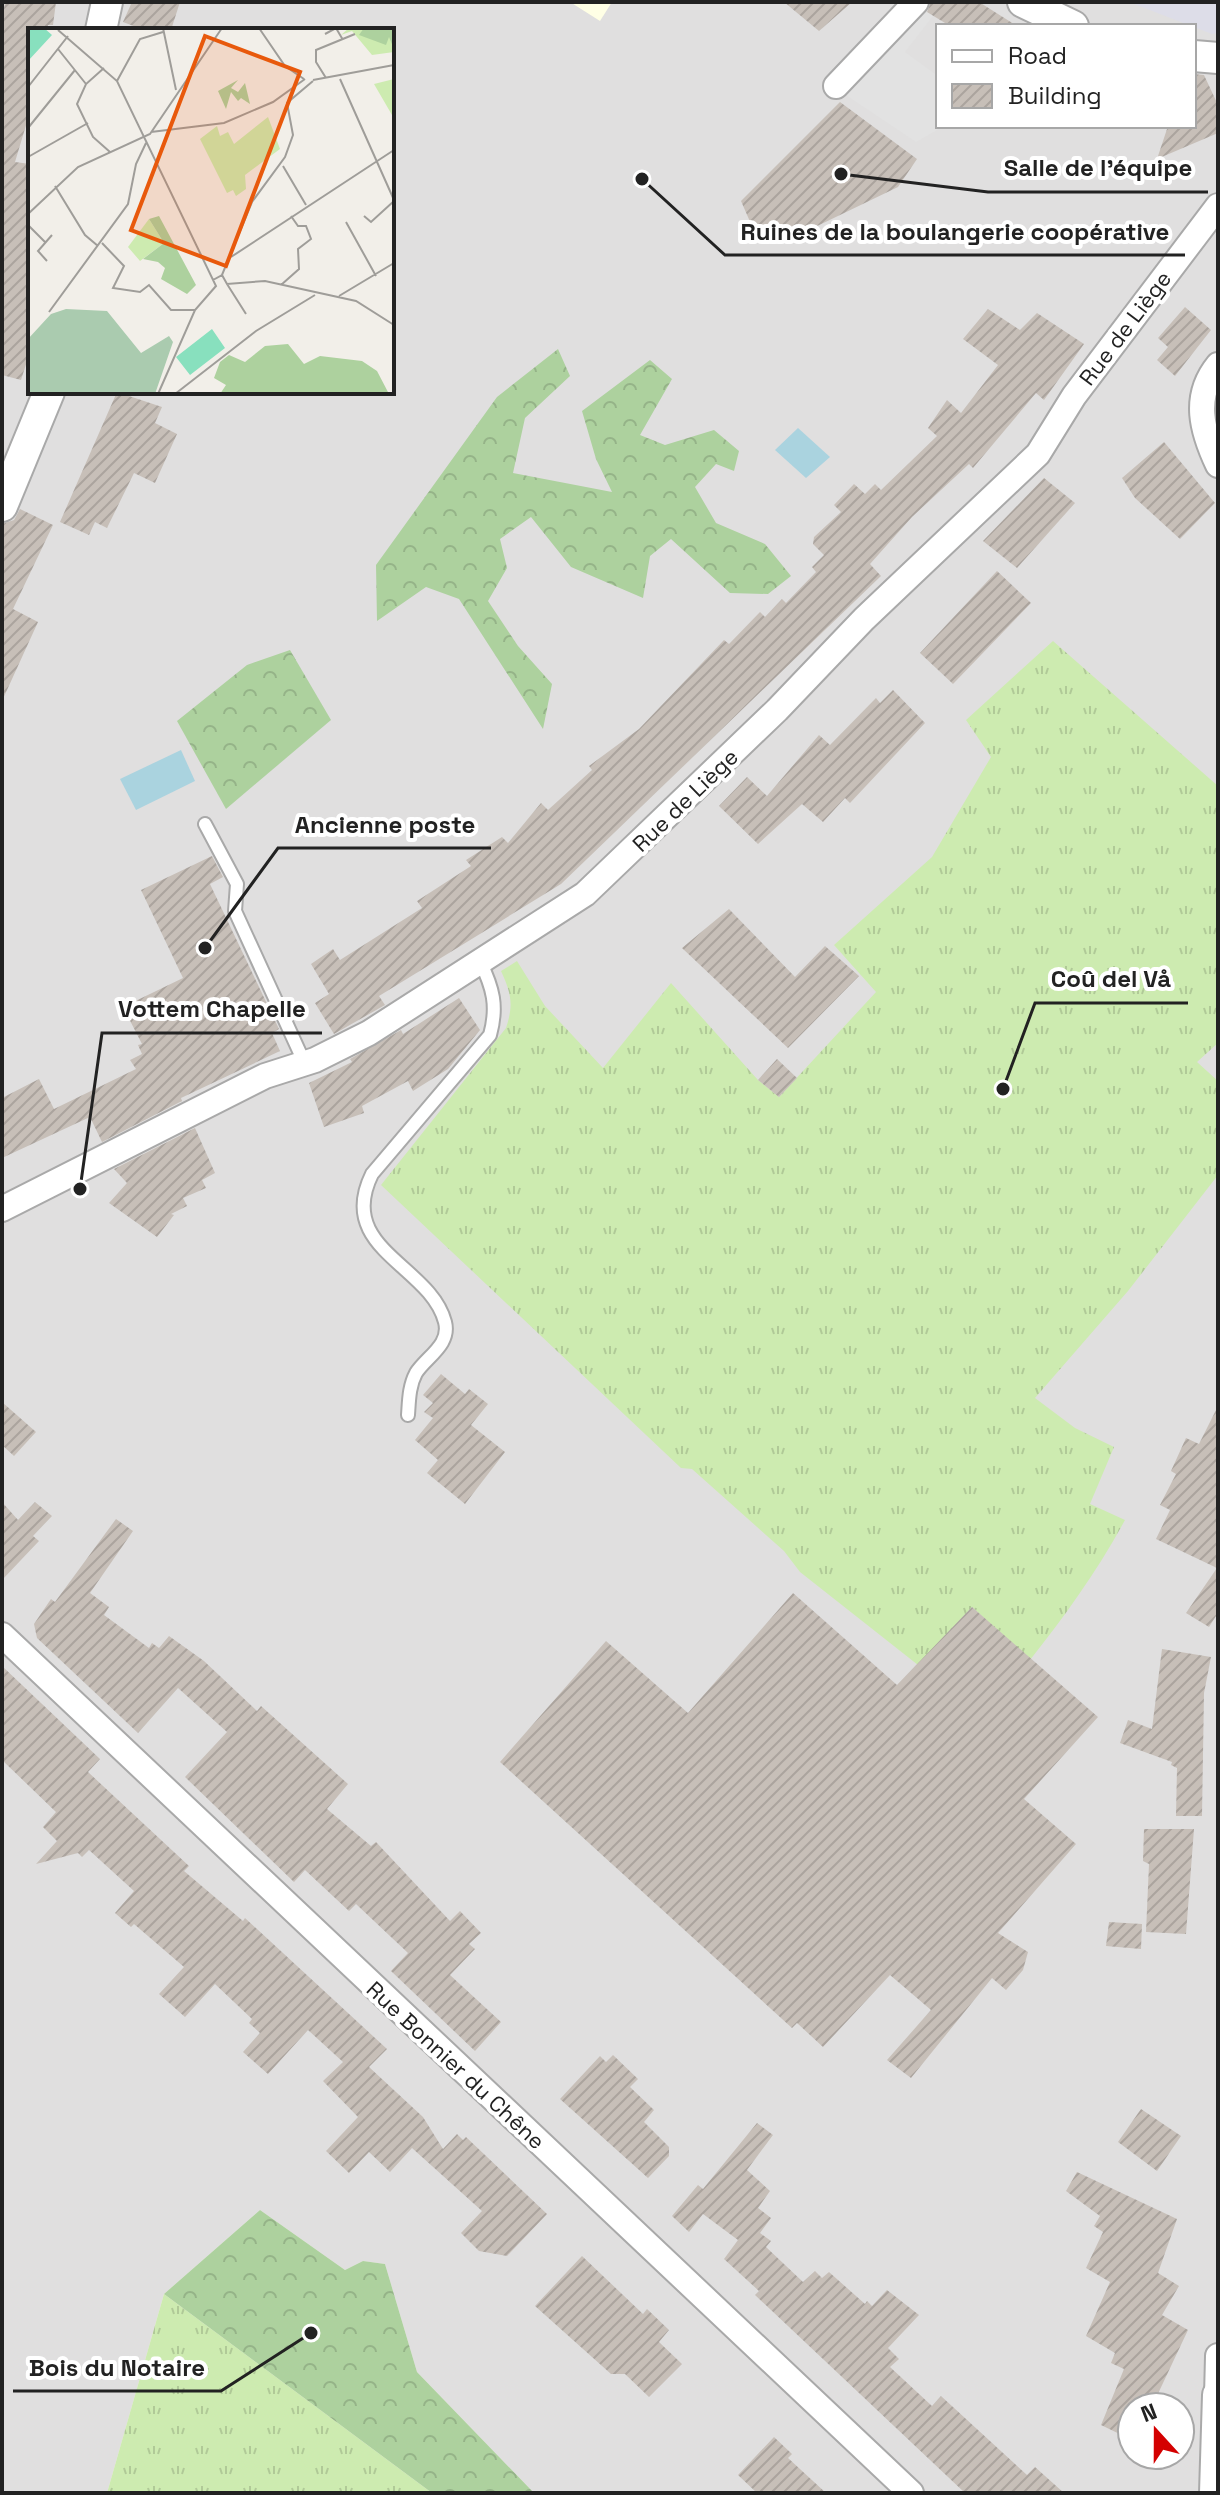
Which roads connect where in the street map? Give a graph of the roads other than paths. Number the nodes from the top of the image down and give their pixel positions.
1 (107, 2) edge
2 (916, 2) edge
3 (1023, 2) edge
4 (1069, 24) edge
5 (101, 28) edge
6 (1196, 56) edge
7 (1218, 58) edge
8 (836, 86) dead end
9 (1218, 206) edge
10 (1218, 365) edge
11 (48, 394) edge
12 (1218, 465) edge
13 (2, 506) edge
14 (205, 824) dead end
15 (480, 961) junction
16 (305, 1064) junction
17 (2, 1209) edge
18 (408, 1415) dead end
19 (2, 1635) edge
20 (1218, 2356) edge
21 (1218, 2396) edge
22 (911, 2493) edge
23 (1215, 2493) edge

1 - 5 street
2 - 8 street
3 - 4 street
6 - 7 street
9 - 15 street, Rue de Liège
10 - 12 street
11 - 13 street
14 - 16 lane
15 - 16 street, Rue de Liège
15 - 18 lane
16 - 17 street, Rue de Liège
19 - 22 street, Rue Bonnier du Chêne
20 - 21 street
21 - 23 street

